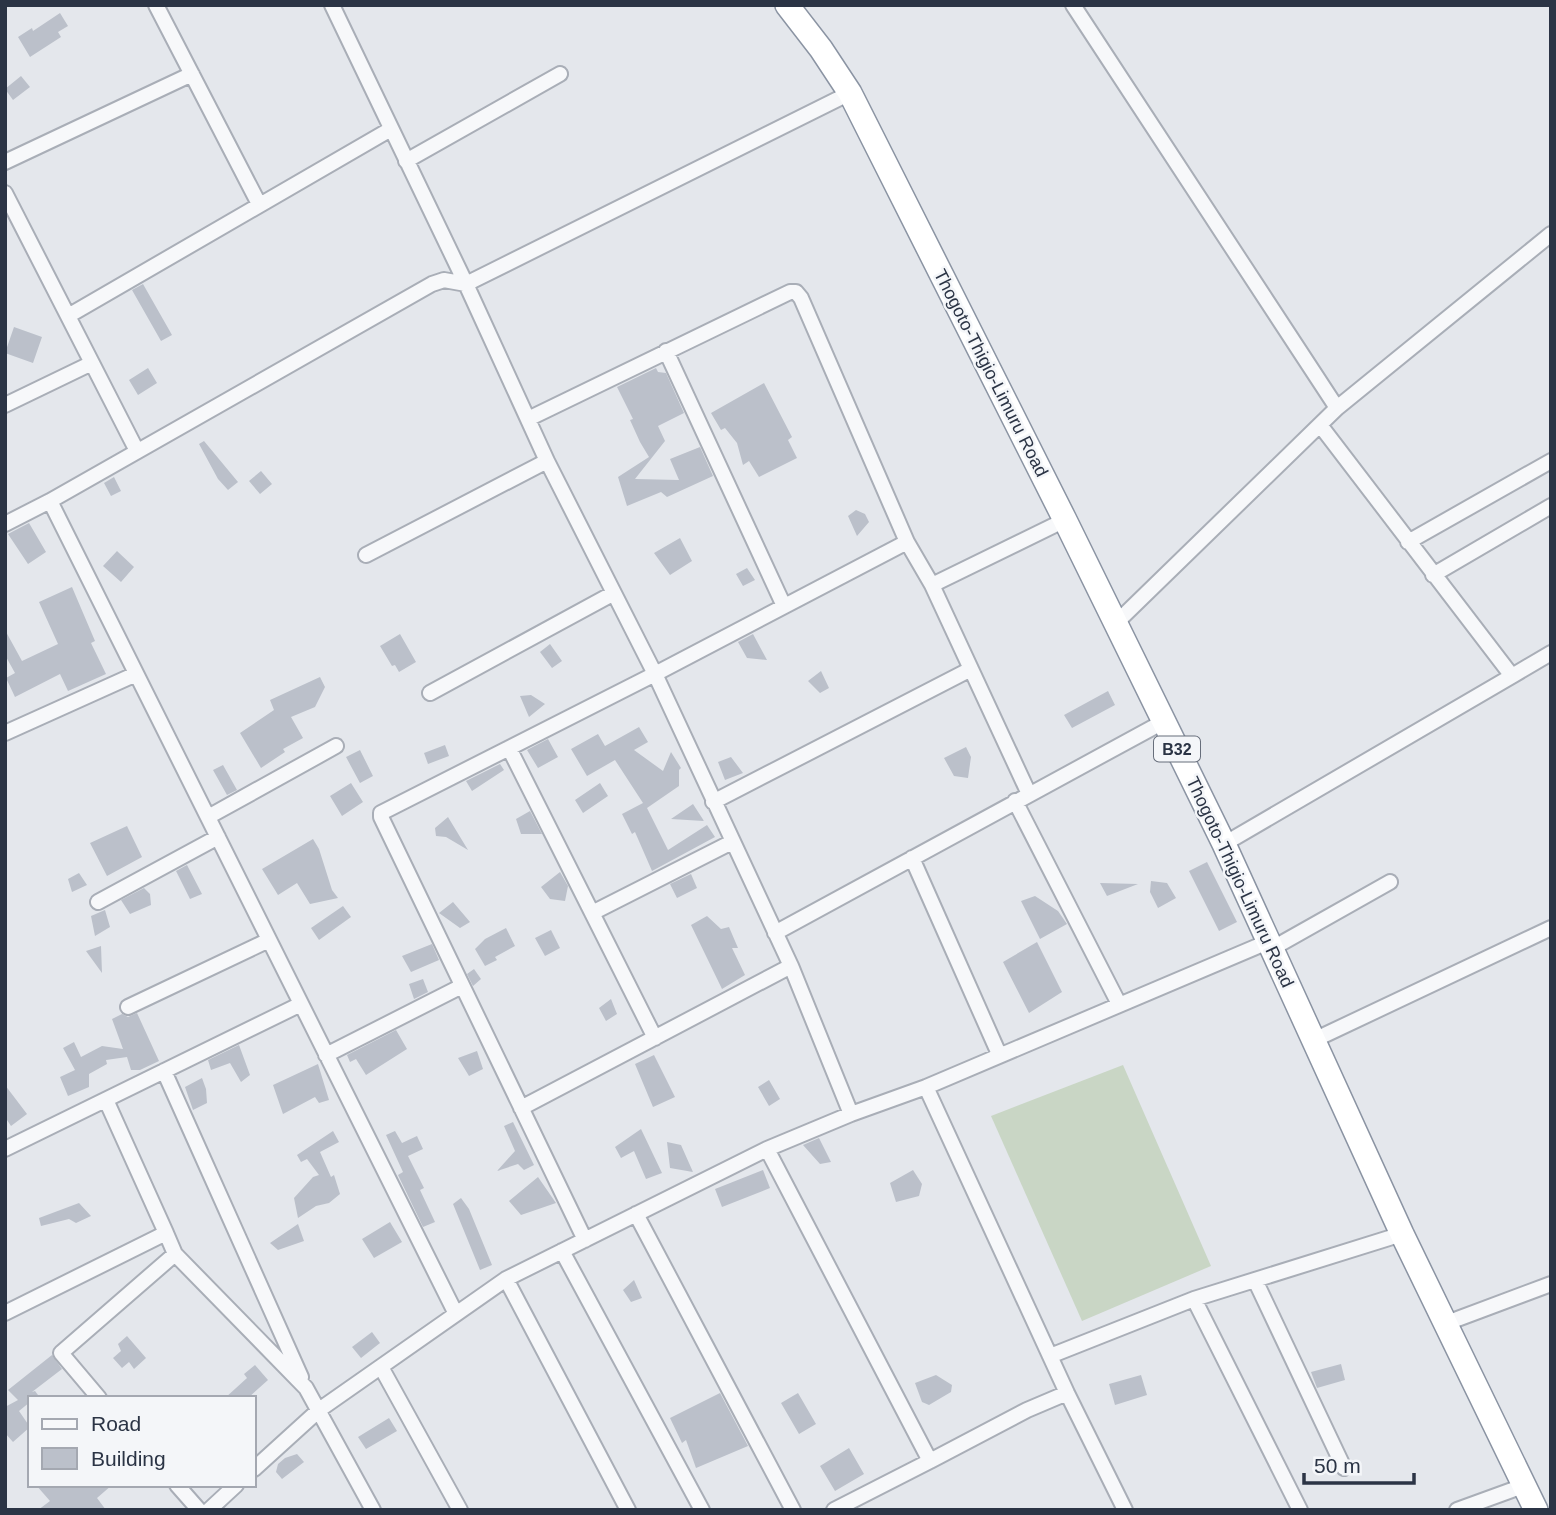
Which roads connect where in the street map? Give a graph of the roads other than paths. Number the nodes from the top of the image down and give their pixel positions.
1 (156, 5) edge
2 (332, 5) edge
3 (787, 5) edge
4 (1073, 5) edge
5 (192, 74) junction
6 (560, 74) dead end
7 (850, 93) junction
8 (391, 129) junction
9 (406, 161) junction
10 (5, 162) edge
11 (5, 193) edge
12 (259, 204) junction
13 (20, 222) junction
14 (5, 229) edge
15 (1551, 234) edge
16 (466, 284) junction
17 (68, 316) junction
18 (666, 351) junction
19 (92, 363) junction
20 (5, 405) edge
21 (1337, 408) junction
22 (528, 419) junction
23 (1320, 425) junction
24 (137, 451) junction
25 (547, 460) junction
26 (1551, 461) edge
27 (50, 501) junction
28 (1551, 506) edge
29 (1065, 520) junction
30 (5, 524) edge
31 (907, 542) junction
32 (1408, 542) junction
33 (366, 555) dead end
34 (1433, 575) junction
35 (932, 585) junction
36 (614, 593) junction
37 (784, 606) junction
38 (1115, 624) junction
39 (1551, 653) edge
40 (971, 669) junction
41 (136, 674) junction
42 (654, 674) junction
43 (1512, 676) junction
44 (430, 693) dead end
45 (1163, 722) junction
46 (5, 733) edge
47 (336, 746) dead end
48 (509, 748) junction
49 (1029, 794) junction
50 (1015, 801) junction
51 (713, 802) junction
52 (208, 817) junction
53 (218, 837) junction
54 (732, 842) junction
55 (1224, 844) junction
56 (912, 858) junction
57 (1390, 882) dead end
58 (98, 902) dead end
59 (592, 913) junction
60 (1551, 929) edge
61 (775, 933) junction
62 (269, 940) junction
63 (1271, 944) junction
64 (791, 966) junction
65 (462, 986) junction
66 (300, 1004) junction
67 (1119, 1004) junction
68 (128, 1007) dead end
69 (655, 1038) junction
70 (1314, 1040) junction
71 (999, 1054) junction
72 (326, 1055) junction
73 (164, 1071) junction
74 (926, 1087) junction
75 (106, 1100) junction
76 (521, 1108) junction
77 (851, 1114) junction
78 (5, 1149) edge
79 (767, 1149) junction
80 (636, 1214) junction
81 (166, 1233) junction
82 (1402, 1234) junction
83 (585, 1240) junction
84 (562, 1251) junction
85 (175, 1254) junction
86 (506, 1279) junction
87 (1255, 1280) junction
88 (1551, 1284) edge
89 (1194, 1299) junction
90 (5, 1313) edge
91 (456, 1314) junction
92 (1444, 1324) junction
93 (1050, 1356) junction
94 (381, 1367) junction
95 (306, 1388) junction
96 (1067, 1393) junction
97 (97, 1396) edge
98 (319, 1410) junction
99 (930, 1461) junction
100 (256, 1467) edge
101 (1344, 1468) dead end
102 (1523, 1486) junction
103 (179, 1487) edge
104 (234, 1487) edge
105 (199, 1510) edge
106 (209, 1510) edge
107 (373, 1510) edge
108 (460, 1510) edge
109 (628, 1510) edge
110 (702, 1510) edge
111 (793, 1510) edge
112 (834, 1510) edge
113 (1125, 1510) edge
114 (1300, 1510) edge
115 (1457, 1510) edge
116 (1536, 1510) edge

1 - 5 street
2 - 8 street
3 - 7 highway, Thogoto-Thigio-Limuru Road / B32
4 - 21 street
5 - 10 street
5 - 12 street
6 - 9 street
7 - 16 street
7 - 29 highway, Thogoto-Thigio-Limuru Road / B32
8 - 9 street
8 - 12 street
9 - 16 street
11 - 13 street
12 - 17 street
13 - 14 street
13 - 17 street
15 - 21 street
16 - 22 street
16 - 24 street
17 - 19 street
18 - 22 street
18 - 31 street
18 - 37 street
19 - 20 street
19 - 24 street
21 - 23 street
22 - 25 street
23 - 32 street
23 - 38 street
24 - 27 street
25 - 33 street
25 - 36 street
26 - 32 street
27 - 30 street
27 - 41 street
28 - 34 street
29 - 35 street
29 - 38 highway, Thogoto-Thigio-Limuru Road / B32
31 - 35 street
31 - 37 street
32 - 34 street
34 - 43 street
35 - 40 street
36 - 42 street
36 - 44 street
37 - 42 street
38 - 45 highway, Thogoto-Thigio-Limuru Road / B32
39 - 43 street
40 - 49 street
40 - 51 street
41 - 46 street
41 - 52 street
42 - 48 street
42 - 51 street
43 - 55 street
45 - 49 street
45 - 55 highway, Thogoto-Thigio-Limuru Road / B32
47 - 52 street
48 - 59 street
48 - 65 street
49 - 50 street
50 - 56 street
50 - 67 street
51 - 54 street
52 - 53 street
53 - 58 street
53 - 62 street
54 - 59 street
54 - 61 street
55 - 63 highway, Thogoto-Thigio-Limuru Road / B32
56 - 61 street
56 - 71 street
57 - 63 street
59 - 69 street
60 - 70 street
61 - 64 street
62 - 66 street
62 - 68 street
63 - 67 street
63 - 70 highway, Thogoto-Thigio-Limuru Road / B32
64 - 69 street
64 - 77 street
65 - 72 street
65 - 76 street
66 - 72 street
66 - 73 street
67 - 71 street
69 - 76 street
70 - 82 highway, Thogoto-Thigio-Limuru Road / B32
71 - 74 street
72 - 91 street
73 - 75 street
73 - 95 street
74 - 77 street
74 - 93 street
75 - 78 street
75 - 81 street
76 - 83 street
77 - 79 street
79 - 80 street
79 - 99 street
80 - 83 street
80 - 111 street
81 - 85 street
81 - 90 street
82 - 87 street
82 - 92 highway, Thogoto-Thigio-Limuru Road / B32
83 - 84 street
84 - 86 street
84 - 110 street
85 - 95 street
85 - 97 street
86 - 91 street
86 - 109 street
87 - 89 street
87 - 101 street
88 - 92 street
89 - 93 street
89 - 114 street
91 - 94 street
92 - 102 highway, Thogoto-Thigio-Limuru Road / B32
93 - 96 street
94 - 98 street
94 - 108 street
95 - 98 street
96 - 99 street
96 - 113 street
98 - 100 street
98 - 107 street
99 - 112 street
102 - 115 street
102 - 116 highway, Thogoto-Thigio-Limuru Road / B32
103 - 105 street
104 - 106 street

